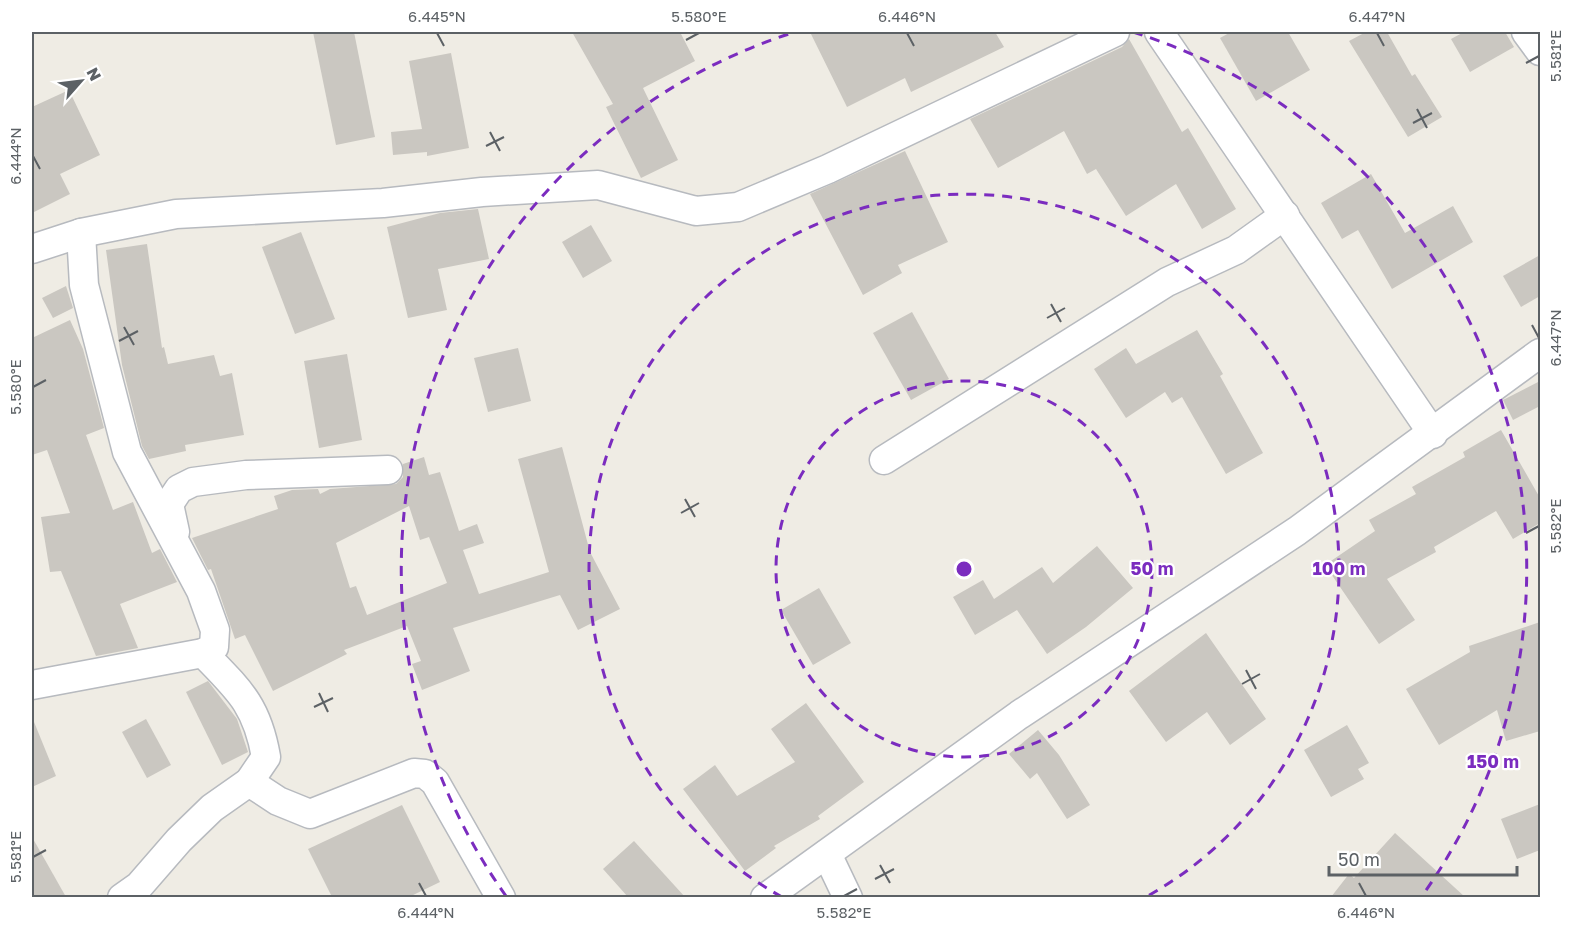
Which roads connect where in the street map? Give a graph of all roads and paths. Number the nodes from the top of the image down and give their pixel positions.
1 (1115, 32) edge
2 (1159, 32) edge
3 (1526, 32) edge
4 (1540, 51) edge
5 (1285, 214) junction
6 (81, 233) junction
7 (32, 249) edge
8 (1540, 353) edge
9 (1433, 434) junction
10 (884, 460) dead end
11 (388, 470) dead end
12 (179, 549) junction
13 (203, 653) junction
14 (32, 685) edge
15 (249, 782) junction
16 (827, 854) junction
17 (122, 897) edge
18 (501, 897) edge
19 (765, 897) edge
20 (848, 897) edge

1 - 6 street
2 - 5 street
3 - 4 street
5 - 9 street
5 - 10 street
6 - 7 street
6 - 12 street
8 - 9 street
9 - 16 street
11 - 12 street
12 - 13 street
13 - 14 street
13 - 15 street
15 - 17 street
15 - 18 street
16 - 19 street
16 - 20 street

